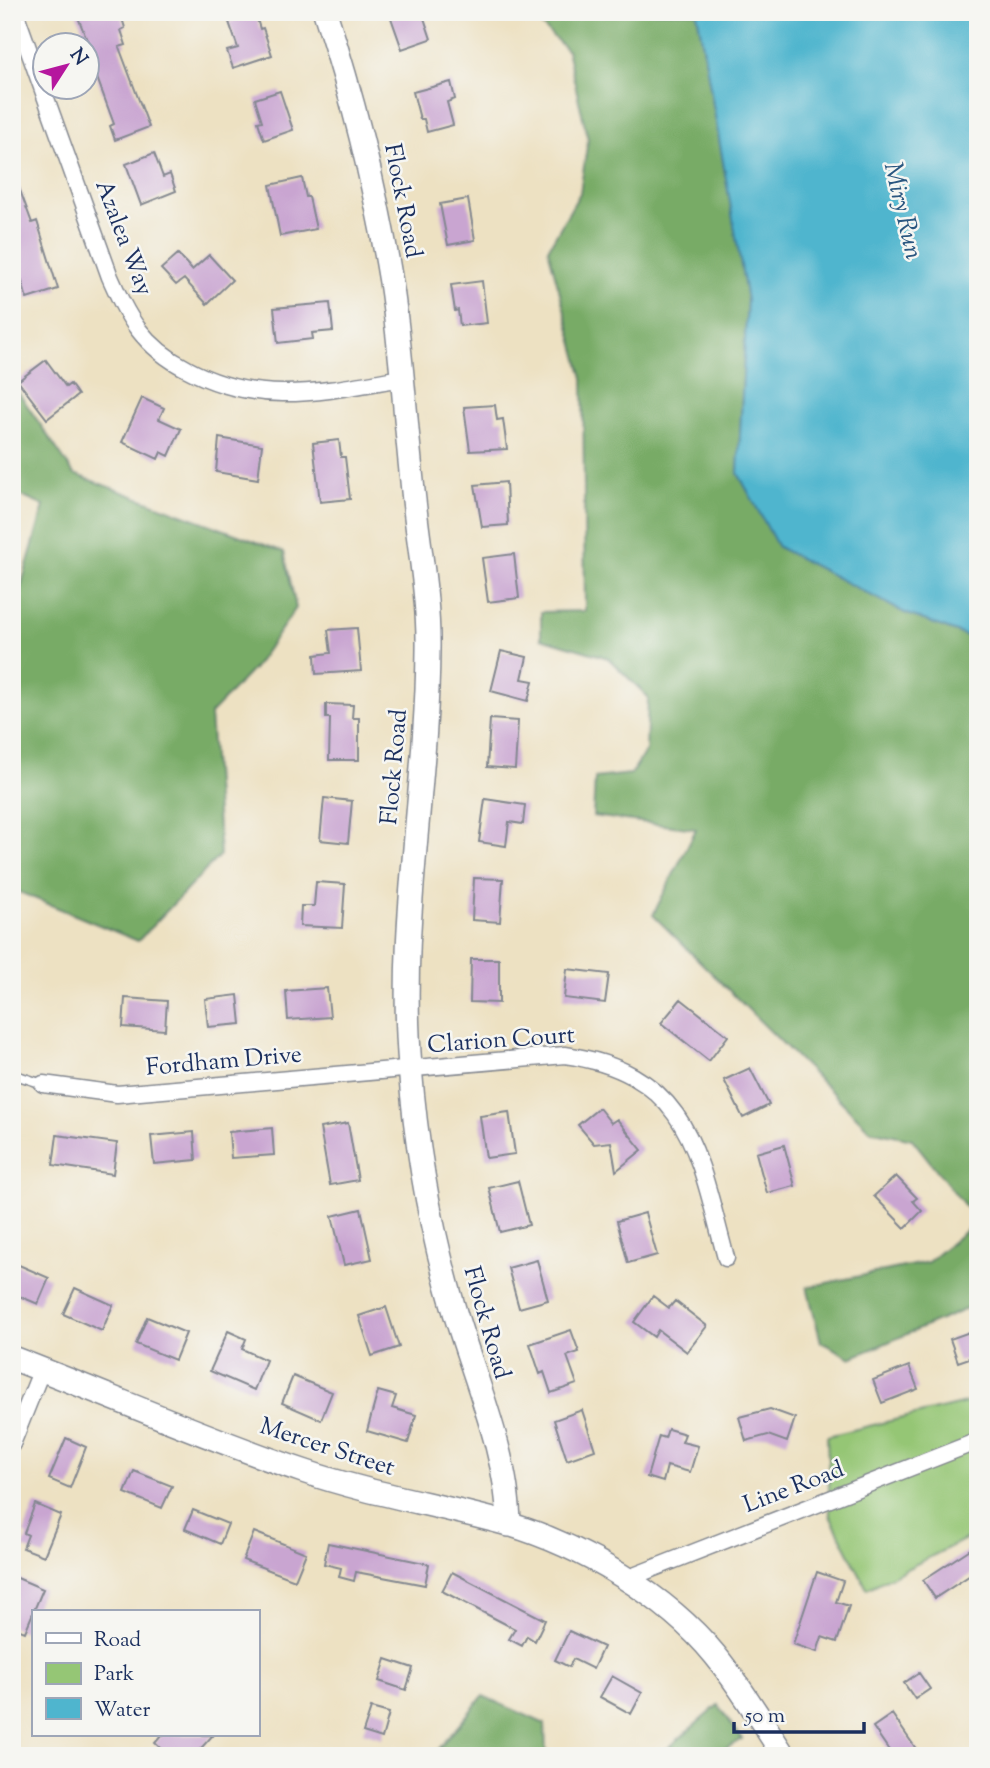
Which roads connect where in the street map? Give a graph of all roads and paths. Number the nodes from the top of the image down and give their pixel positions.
1 (15, 12) edge
2 (325, 12) edge
3 (402, 378) junction
4 (410, 1069) junction
5 (12, 1074) edge
6 (43, 1084) joint
7 (726, 1258) dead end
8 (12, 1358) edge
9 (41, 1369) junction
10 (978, 1441) edge
11 (12, 1444) edge
12 (509, 1525) junction
13 (626, 1579) junction
14 (784, 1756) edge

1 - 3 street, Azalea Way
2 - 3 street, Flock Road
3 - 4 street, Flock Road
4 - 6 street, Fordham Drive
4 - 7 street, Clarion Court
4 - 12 street, Flock Road
5 - 6 lane
8 - 9 street, Mercer Street
9 - 11 street
9 - 12 street, Mercer Street
10 - 13 street, Line Road
12 - 13 street, Mercer Street
13 - 14 street, Mercer Street

